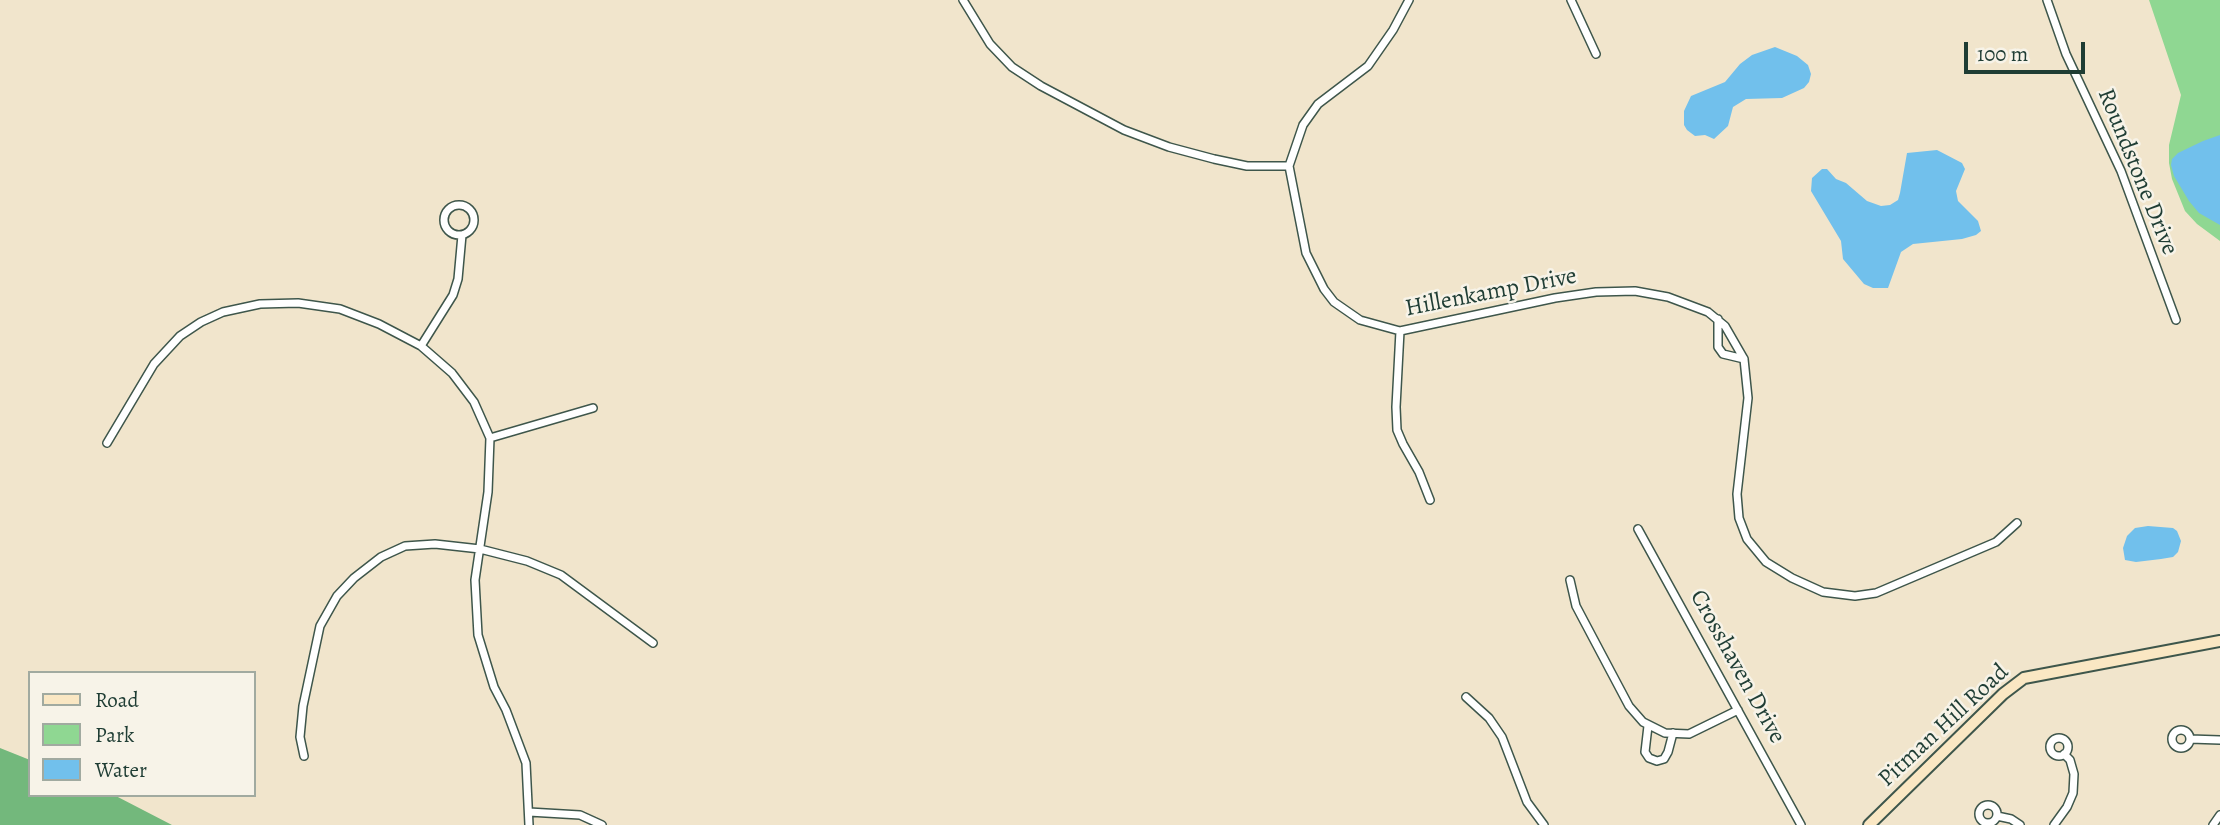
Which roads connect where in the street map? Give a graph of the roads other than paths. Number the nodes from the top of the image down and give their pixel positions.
1 (963, 0) edge
2 (1409, 0) edge
3 (1572, 0) edge
4 (2047, 0) edge
5 (1596, 54) dead end
6 (1289, 166) junction
7 (463, 235) junction
8 (1718, 320) junction
9 (2176, 320) dead end
10 (1400, 331) junction
11 (422, 346) junction
12 (1744, 359) junction
13 (593, 408) dead end
14 (490, 438) junction
15 (107, 443) dead end
16 (1430, 500) dead end
17 (2017, 523) dead end
18 (1638, 528) dead end
19 (480, 549) junction
20 (1570, 580) dead end
21 (2220, 642) edge
22 (653, 643) dead end
23 (1466, 696) dead end
24 (1738, 709) junction
25 (1648, 726) junction
26 (1673, 733) junction
27 (2190, 739) dead end
28 (2220, 740) edge
29 (2064, 754) dead end
30 (304, 756) dead end
31 (529, 812) junction
32 (2220, 815) edge
33 (1997, 816) dead end
34 (530, 825) edge
35 (603, 825) edge
36 (1544, 825) edge
37 (1801, 825) edge
38 (1869, 825) edge
39 (2020, 825) edge
40 (2054, 825) edge
41 (2213, 825) edge

1 - 6 street
2 - 6 street, Hillenkamp Drive
3 - 5 street
4 - 9 street, Roundstone Drive
6 - 10 street, Hillenkamp Drive
7 - 7 street
7 - 11 street
8 - 10 street, Hillenkamp Drive
8 - 12 street, Hillenkamp Drive
8 - 12 street
10 - 16 street
11 - 14 street
11 - 15 street
12 - 17 street, Hillenkamp Drive
13 - 14 street
14 - 19 street
18 - 24 street, Crosshaven Drive
19 - 22 street
19 - 30 street
19 - 31 street
20 - 25 street
21 - 38 street, Pitman Hill Road
23 - 36 street
24 - 26 street
24 - 37 street, Crosshaven Drive
25 - 26 street
25 - 26 street
27 - 28 street
29 - 40 street
31 - 34 street
31 - 35 street
32 - 41 street
33 - 39 street

